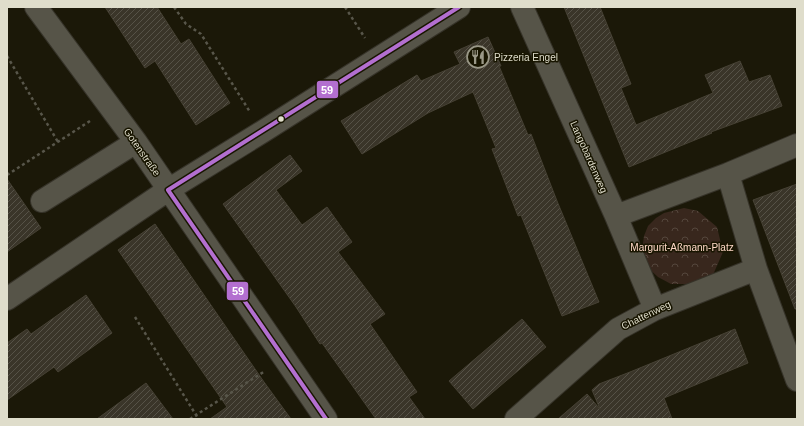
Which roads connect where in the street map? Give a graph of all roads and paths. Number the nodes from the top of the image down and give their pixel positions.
1 (36, 7) edge
2 (174, 7) edge
3 (344, 7) edge
4 (459, 7) edge
5 (522, 7) edge
6 (7, 56) edge
7 (378, 59) junction
8 (111, 108) junction
9 (262, 132) junction
10 (58, 142) junction
11 (136, 142) junction
12 (797, 145) edge
13 (728, 174) junction
14 (7, 175) edge
15 (168, 190) junction
16 (42, 201) dead end
17 (616, 216) junction
18 (756, 269) junction
19 (7, 299) edge
20 (655, 309) junction
21 (135, 317) dead end
22 (285, 359) junction
23 (797, 380) edge
24 (196, 415) junction
25 (190, 419) edge
26 (198, 419) edge
27 (326, 419) edge
28 (516, 419) edge

1 - 8 street, Gotenstraße
2 - 9 path
3 - 7 path
4 - 7 street
5 - 17 street, Langobardenweg
6 - 10 path
7 - 9 street
8 - 10 path
8 - 11 street, Gotenstraße
9 - 15 street
10 - 14 path
11 - 15 street, Gotenstraße
11 - 16 street
12 - 13 street
13 - 17 street
13 - 18 street
15 - 19 street
15 - 22 street, Gotenstraße
17 - 20 street, Langobardenweg
18 - 20 street, Chattenweg
18 - 23 street
20 - 28 street, Chattenweg
21 - 24 path
22 - 24 path
22 - 27 street, Gotenstraße
24 - 25 path
24 - 26 path

